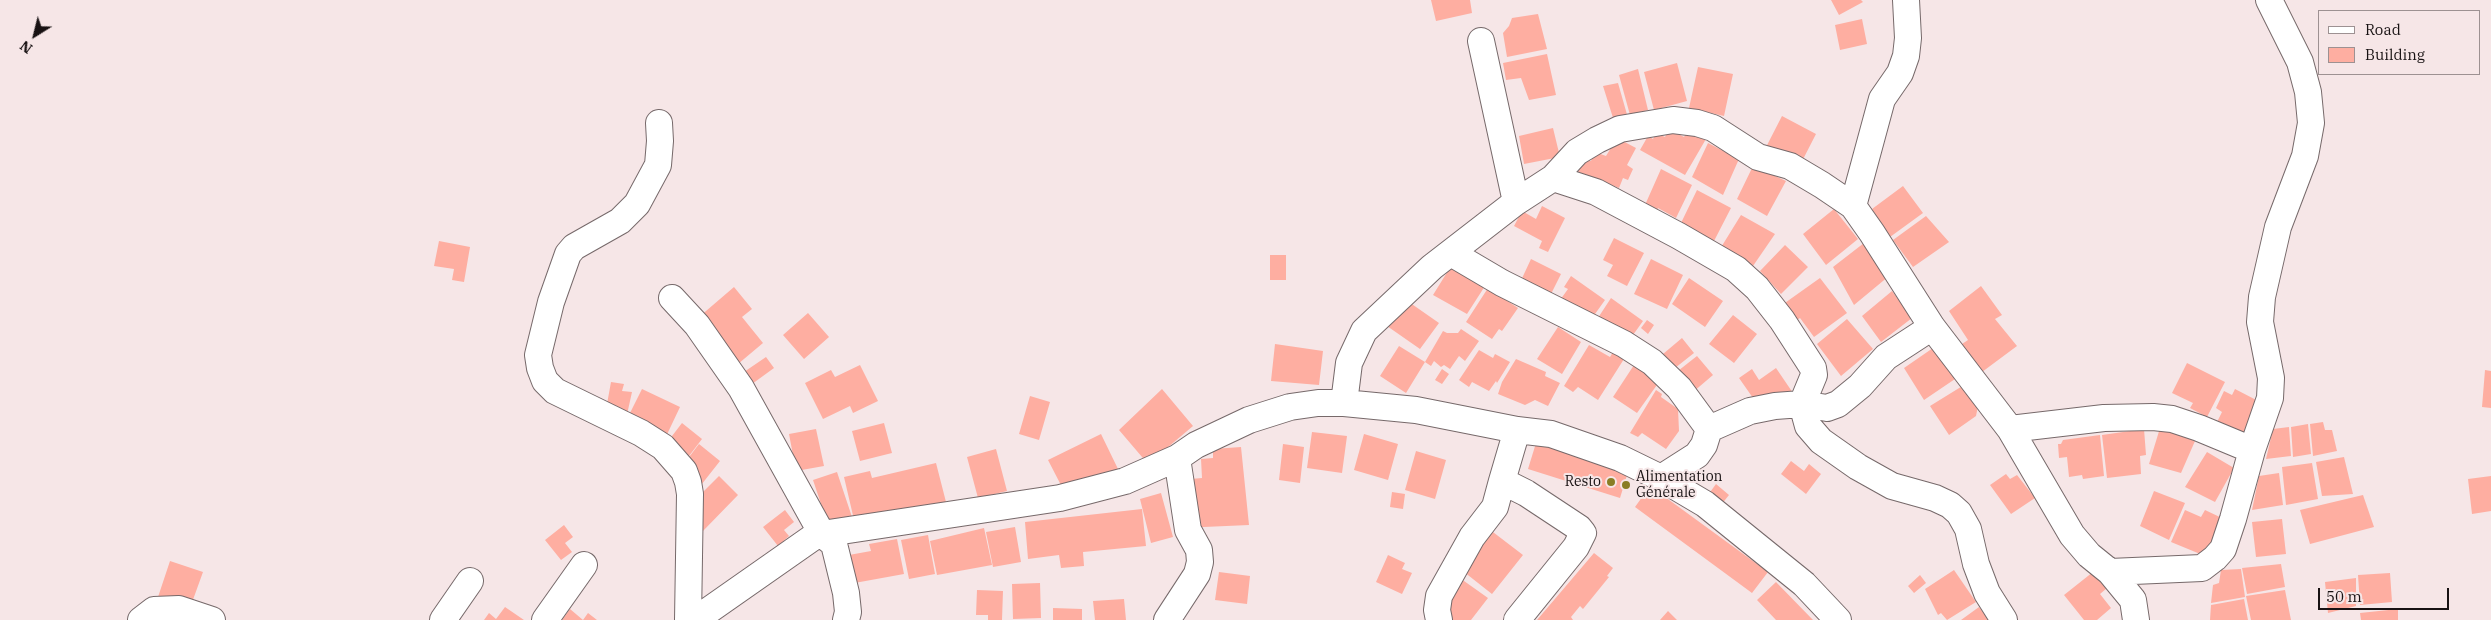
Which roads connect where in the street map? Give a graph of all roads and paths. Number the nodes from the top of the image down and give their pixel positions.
1 (1906, 0) edge
2 (2269, 0) edge
3 (1480, 41) dead end
4 (659, 123) dead end
5 (1553, 178) junction
6 (1516, 202) junction
7 (1853, 206) junction
8 (1451, 253) junction
9 (672, 298) dead end
10 (1932, 327) junction
11 (1344, 403) junction
12 (1802, 404) junction
13 (1709, 429) junction
14 (2010, 429) junction
15 (1517, 430) junction
16 (2252, 450) junction
17 (1177, 458) junction
18 (1660, 478) junction
19 (1502, 481) junction
20 (822, 534) junction
21 (584, 565) dead end
22 (2110, 572) junction
23 (470, 581) dead end
24 (141, 620) edge
25 (212, 620) edge
26 (442, 620) edge
27 (545, 620) edge
28 (688, 620) edge
29 (695, 620) edge
30 (846, 620) edge
31 (1167, 620) edge
32 (1439, 620) edge
33 (1517, 620) edge
34 (1838, 620) edge
35 (2004, 620) edge
36 (2136, 620) edge

1 - 7 street
2 - 16 street
3 - 6 street
4 - 28 street
5 - 6 street
5 - 7 street
5 - 12 street
6 - 8 street
7 - 10 street
8 - 11 street
8 - 13 street
9 - 20 street
10 - 12 street
10 - 14 street
11 - 15 street
11 - 17 street
12 - 13 street
12 - 35 street
13 - 18 street
14 - 16 street
14 - 22 street
15 - 18 street
15 - 19 street
16 - 22 street
17 - 20 street
17 - 31 street
18 - 34 street
19 - 32 street
19 - 33 street
20 - 29 street
20 - 30 street
21 - 27 street
22 - 36 street
23 - 26 street
24 - 25 street

